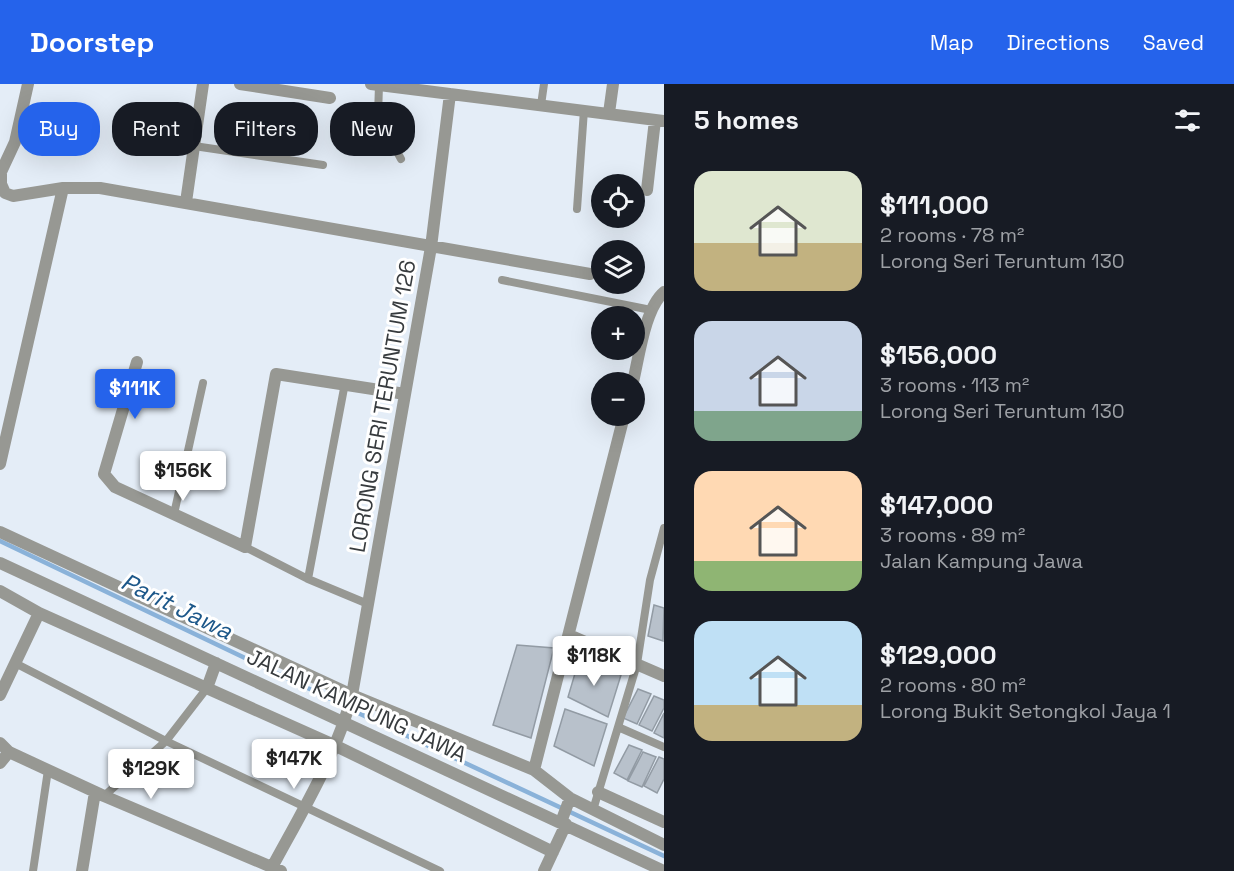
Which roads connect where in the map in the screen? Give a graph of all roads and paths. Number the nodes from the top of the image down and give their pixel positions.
1 (28, 84) edge
2 (203, 84) edge
3 (240, 84) edge
4 (544, 84) edge
5 (613, 84) edge
6 (375, 85) edge
7 (410, 86) edge
8 (450, 94) junction
9 (330, 98) dead end
10 (200, 102) edge
11 (541, 105) junction
12 (584, 110) junction
13 (609, 113) junction
14 (659, 120) edge
15 (202, 147) edge
16 (193, 156) edge
17 (401, 159) dead end
18 (323, 165) dead end
19 (0, 186) edge
20 (63, 188) junction
21 (647, 190) dead end
22 (186, 202) junction
23 (577, 209) dead end
24 (431, 247) junction
25 (590, 274) dead end
26 (502, 280) dead end
27 (664, 291) edge
28 (651, 310) junction
29 (136, 362) dead end
30 (636, 372) edge
31 (203, 383) dead end
32 (345, 383) junction
33 (405, 394) junction
34 (621, 426) edge
35 (0, 464) edge
36 (174, 514) junction
37 (664, 528) edge
38 (0, 532) edge
39 (245, 547) junction
40 (0, 563) edge
41 (308, 579) junction
42 (0, 591) edge
43 (368, 604) junction
44 (39, 613) junction
45 (569, 635) junction
46 (15, 663) junction
47 (216, 663) junction
48 (637, 664) junction
49 (664, 676) edge
50 (207, 688) junction
51 (0, 695) edge
52 (351, 697) junction
53 (345, 720) junction
54 (618, 727) junction
55 (166, 741) junction
56 (334, 746) junction
57 (664, 747) edge
58 (4, 748) edge
59 (0, 763) edge
60 (48, 770) junction
61 (534, 770) junction
62 (598, 792) junction
63 (100, 794) junction
64 (570, 800) junction
65 (303, 807) junction
66 (593, 810) junction
67 (563, 821) junction
68 (664, 822) edge
69 (664, 844) edge
70 (553, 852) junction
71 (275, 870) edge
72 (33, 871) edge
73 (82, 871) edge
74 (440, 871) edge
75 (544, 871) edge
76 (664, 871) edge

1 - 19 street
2 - 10 street
3 - 9 street
4 - 11 lane
5 - 13 street
6 - 7 street
6 - 17 lane
7 - 8 street
8 - 11 street
8 - 24 street, LORONG SERI TERUNTUM 126
11 - 12 street
12 - 13 street
12 - 23 lane
13 - 14 street
14 - 21 street
15 - 18 lane
16 - 22 street
19 - 20 street
20 - 22 street
20 - 35 street
22 - 24 street
24 - 25 street
24 - 33 street, LORONG SERI TERUNTUM 126
26 - 28 lane
27 - 28 street
28 - 30 street
29 - 36 street
31 - 36 lane
32 - 33 street
32 - 39 street
32 - 41 lane
33 - 43 street, LORONG SERI TERUNTUM 126
34 - 45 street
36 - 39 street
37 - 48 lane
38 - 52 street
39 - 41 lane
40 - 47 street, JALAN KAMPUNG JAWA
41 - 43 lane
42 - 44 street, JALAN KAMPUNG JAWA
43 - 52 street, LORONG SERI TERUNTUM 126
44 - 46 street
44 - 50 street, JALAN KAMPUNG JAWA
45 - 48 street
45 - 61 street
46 - 51 street
46 - 55 lane
47 - 50 street
47 - 53 street, JALAN KAMPUNG JAWA
48 - 49 street
48 - 54 lane
50 - 55 lane
50 - 56 street, JALAN KAMPUNG JAWA
52 - 53 street, LORONG SERI TERUNTUM 126
52 - 61 street
53 - 56 street, LORONG SERI TERUNTUM 126
53 - 67 street, JALAN KAMPUNG JAWA
54 - 57 lane
54 - 62 lane
55 - 63 lane
55 - 65 lane
56 - 65 street, LORONG SERI TERUNTUM 126
56 - 70 street, JALAN KAMPUNG JAWA
58 - 59 street
58 - 60 street
60 - 63 street
60 - 72 lane
61 - 64 street
62 - 66 lane
62 - 68 street
63 - 71 street
63 - 73 street
64 - 66 street
64 - 67 street
65 - 71 street, LORONG SERI TERUNTUM 126
65 - 74 lane
66 - 69 street
67 - 70 street
67 - 76 street, JALAN KAMPUNG JAWA
70 - 75 street

